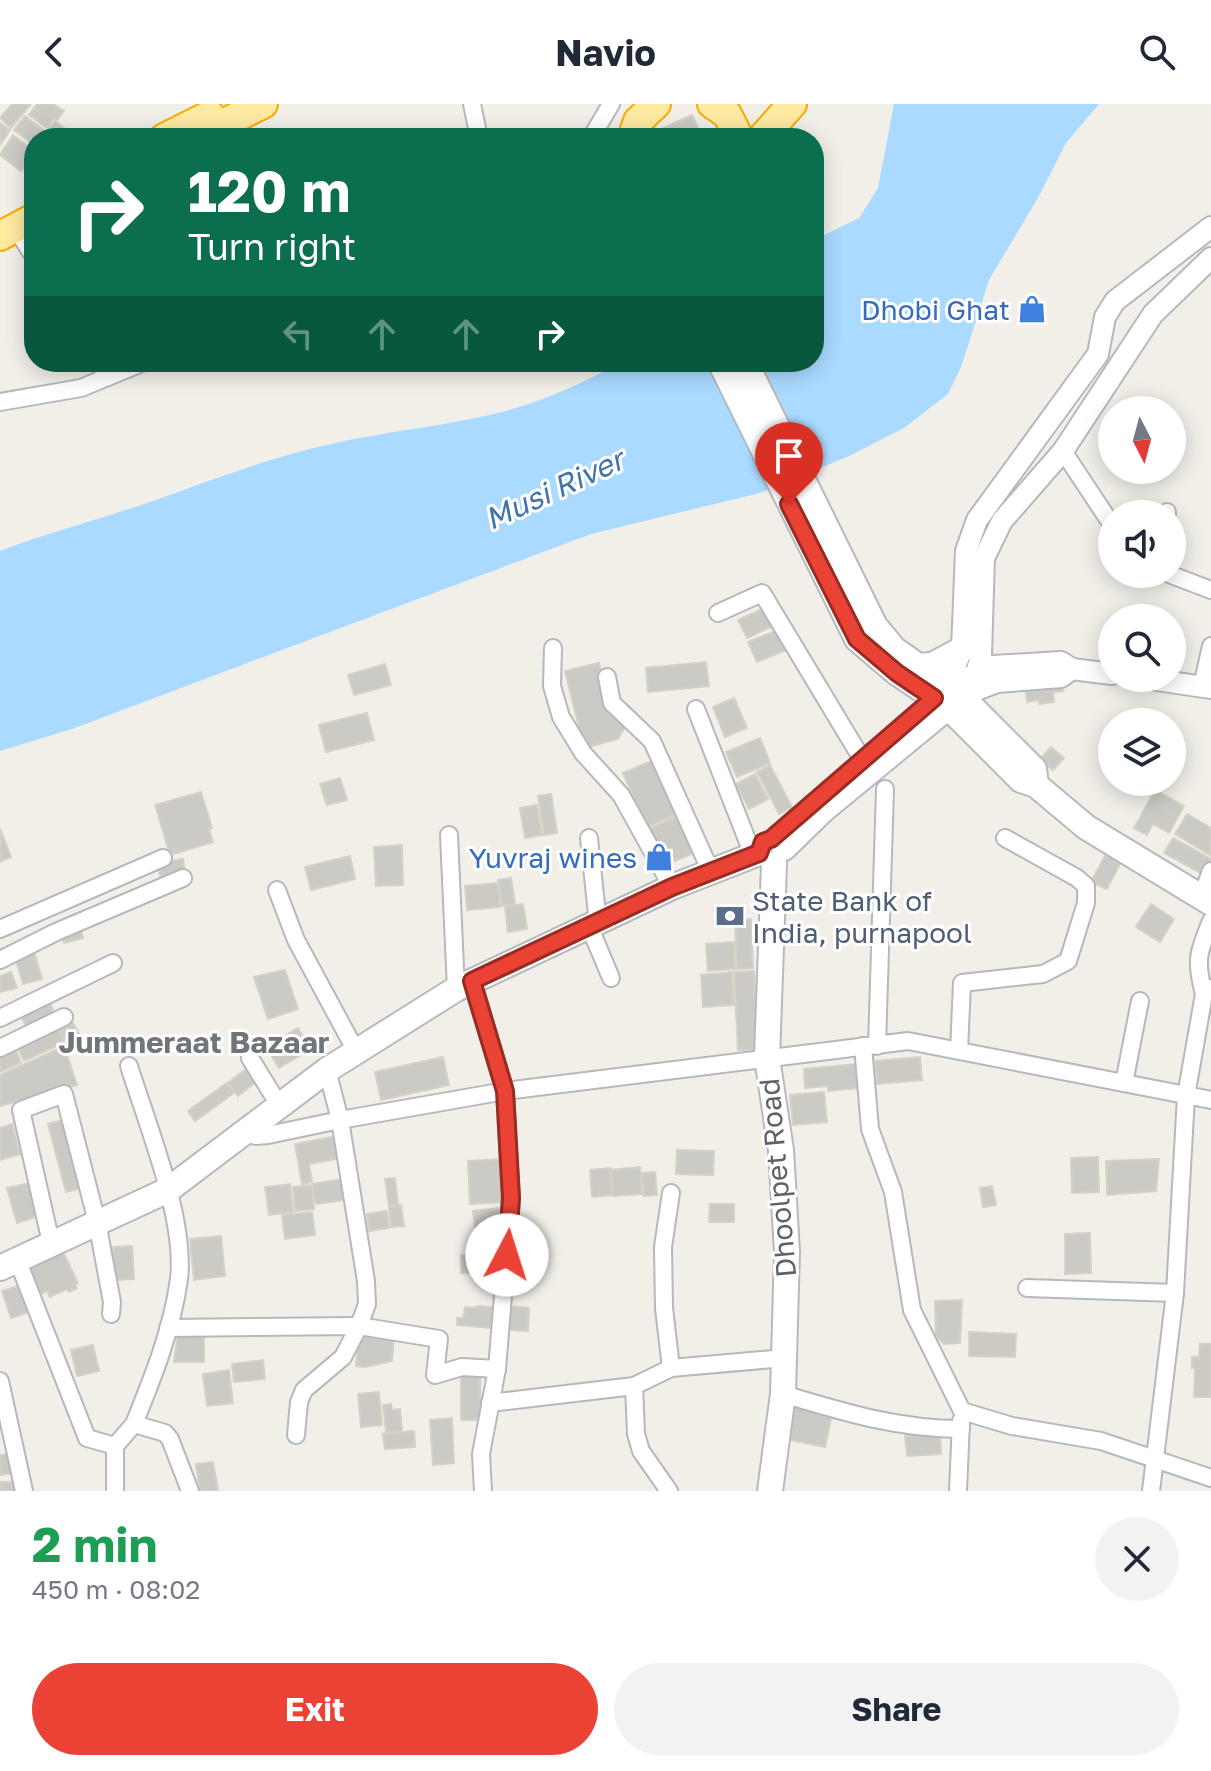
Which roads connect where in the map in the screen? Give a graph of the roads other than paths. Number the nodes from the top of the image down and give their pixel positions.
1 (230, 104) edge
2 (263, 104) edge
3 (472, 104) edge
4 (611, 104) edge
5 (628, 104) edge
6 (656, 104) edge
7 (712, 104) edge
8 (792, 104) edge
9 (183, 128) edge
10 (214, 128) edge
11 (477, 128) edge
12 (597, 128) edge
13 (630, 128) edge
14 (635, 128) edge
15 (734, 128) edge
16 (771, 128) edge
17 (12, 225) edge
18 (1211, 227) edge
19 (24, 242) edge
20 (1211, 258) edge
21 (105, 372) edge
22 (120, 372) edge
23 (725, 372) edge
24 (749, 372) edge
25 (108, 377) junction
26 (1078, 383) junction
27 (1101, 394) junction
28 (0, 402) edge
29 (1063, 451) junction
30 (1098, 504) edge
31 (1186, 580) edge
32 (1211, 590) edge
33 (718, 613) dead end
34 (866, 633) junction
35 (1211, 646) edge
36 (553, 648) dead end
37 (962, 649) junction
38 (917, 666) junction
39 (1072, 669) junction
40 (1098, 672) edge
41 (976, 674) junction
42 (607, 677) dead end
43 (1186, 684) edge
44 (1206, 687) edge
45 (947, 697) junction
46 (696, 709) dead end
47 (862, 759) junction
48 (885, 789) dead end
49 (449, 835) dead end
50 (589, 838) dead end
51 (1005, 838) dead end
52 (768, 852) junction
53 (163, 858) dead end
54 (1211, 871) edge
55 (711, 872) junction
56 (183, 878) dead end
57 (672, 887) junction
58 (277, 890) dead end
59 (1206, 901) edge
60 (1211, 921) edge
61 (594, 926) junction
62 (0, 929) edge
63 (0, 960) edge
64 (113, 963) dead end
65 (611, 978) dead end
66 (464, 985) junction
67 (1207, 991) edge
68 (1140, 1001) dead end
69 (64, 1017) dead end
70 (0, 1018) edge
71 (870, 1046) junction
72 (0, 1048) edge
73 (959, 1051) junction
74 (357, 1053) junction
75 (250, 1058) dead end
76 (767, 1058) junction
77 (129, 1066) dead end
78 (327, 1070) junction
79 (1124, 1083) junction
80 (505, 1091) junction
81 (1186, 1096) junction
82 (1211, 1100) edge
83 (279, 1105) junction
84 (340, 1120) junction
85 (243, 1132) junction
86 (168, 1190) junction
87 (671, 1193) dead end
88 (97, 1222) junction
89 (51, 1243) junction
90 (8, 1264) edge
91 (1027, 1288) dead end
92 (1175, 1293) junction
93 (111, 1314) dead end
94 (359, 1326) junction
95 (168, 1328) junction
96 (785, 1358) junction
97 (671, 1368) junction
98 (497, 1369) junction
99 (0, 1381) edge
100 (634, 1386) junction
101 (783, 1394) junction
102 (490, 1403) junction
103 (962, 1411) junction
104 (134, 1424) junction
105 (961, 1429) junction
106 (296, 1435) dead end
107 (115, 1446) junction
108 (1153, 1459) junction
109 (1211, 1478) edge
110 (24, 1491) edge
111 (115, 1491) edge
112 (190, 1491) edge
113 (483, 1491) edge
114 (669, 1491) edge
115 (770, 1491) edge
116 (958, 1491) edge
117 (1151, 1491) edge

1 - 9 highway
2 - 10 highway
3 - 11 street
4 - 12 street
5 - 13 highway
6 - 14 highway
7 - 15 highway
8 - 16 highway
17 - 19 street
18 - 26 street
20 - 27 street
21 - 25 street
22 - 25 street
23 - 34 main road
24 - 34 main road
25 - 28 street
26 - 27 street
26 - 37 street
27 - 29 street
29 - 30 street
29 - 41 street
31 - 32 street
33 - 47 street
34 - 38 main road
34 - 45 main road
35 - 44 street
36 - 57 street
37 - 38 main road
37 - 45 street
38 - 45 main road
39 - 40 street
39 - 41 street
39 - 45 street
41 - 45 street
42 - 55 street
43 - 44 street
45 - 47 main road
45 - 52 main road
45 - 59 main road
46 - 52 street
47 - 52 main road
48 - 71 street
49 - 66 street
50 - 61 street
51 - 73 street
52 - 55 main road
52 - 76 main road, Dhoolpet Road
53 - 62 street
54 - 59 street
55 - 57 main road
56 - 63 street
57 - 61 main road
58 - 74 street
60 - 67 street
61 - 65 street
61 - 66 main road
64 - 70 street
66 - 74 main road
66 - 80 street
67 - 81 street
68 - 79 street
69 - 72 street
71 - 73 street
71 - 76 street
71 - 103 street
73 - 79 street
74 - 78 main road
75 - 83 street
76 - 80 street
76 - 96 main road, Dhoolpet Road
77 - 86 street
78 - 83 main road
78 - 84 street
79 - 81 street
80 - 84 street
80 - 98 street
81 - 82 street
81 - 92 street
83 - 85 main road
84 - 85 street
84 - 94 street
85 - 86 main road
86 - 88 main road
86 - 95 street
87 - 97 street
88 - 89 main road
88 - 89 street
88 - 93 street
89 - 90 main road
90 - 107 street
91 - 92 street
92 - 108 street
94 - 95 street
94 - 98 street
94 - 106 street
95 - 104 street
96 - 97 street
96 - 101 main road, Dhoolpet Road
97 - 100 street
98 - 102 street
99 - 110 street
100 - 102 street
100 - 114 street
101 - 105 street
101 - 115 main road, Dhoolpet Road
102 - 113 street
103 - 105 street
103 - 108 street
104 - 107 street
104 - 112 street
105 - 116 street
107 - 111 street
108 - 109 street
108 - 117 street

